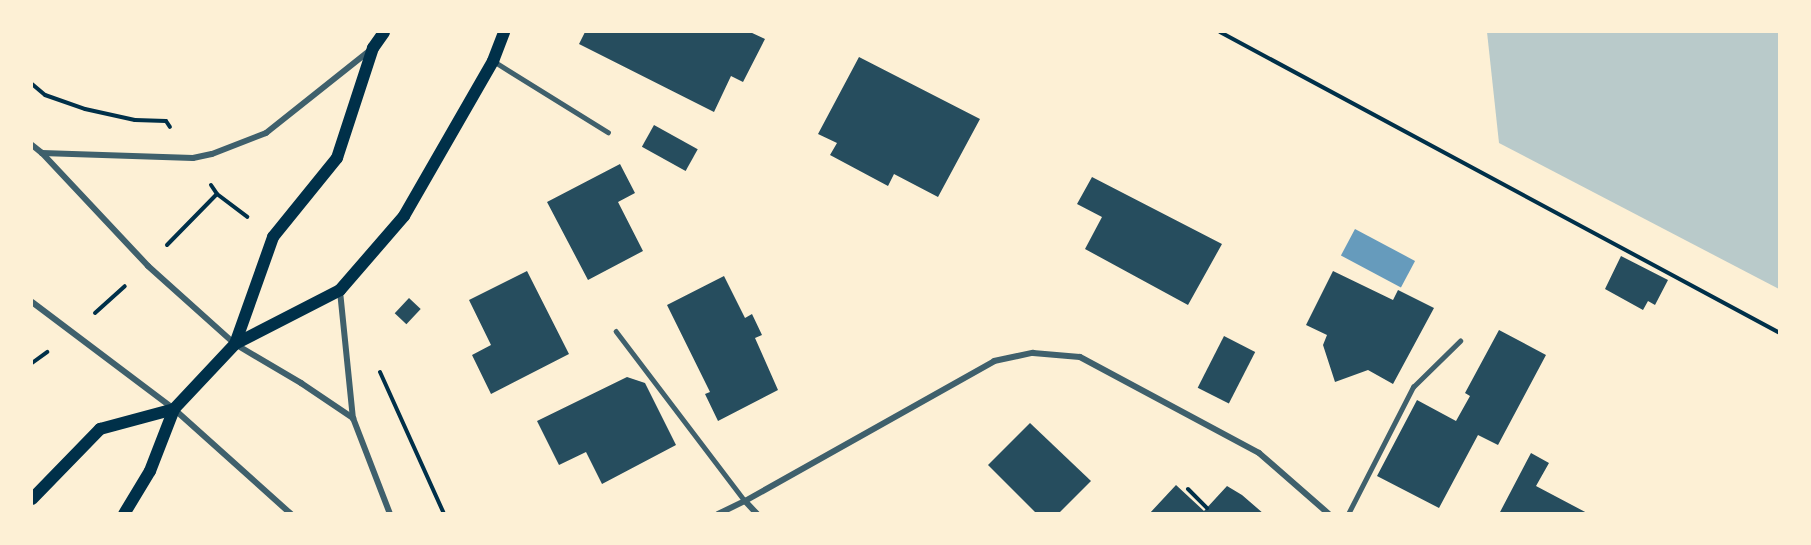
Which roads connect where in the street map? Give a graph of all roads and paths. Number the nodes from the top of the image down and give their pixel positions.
1 (384, 32) edge
2 (504, 32) edge
3 (1220, 32) edge
4 (373, 48) junction
5 (493, 60) junction
6 (608, 132) dead end
7 (32, 145) edge
8 (42, 153) junction
9 (340, 290) junction
10 (32, 302) edge
11 (616, 331) dead end
12 (1779, 333) edge
13 (1460, 341) dead end
14 (235, 344) junction
15 (174, 409) junction
16 (353, 418) junction
17 (1188, 489) dead end
18 (32, 500) edge
19 (745, 501) junction
20 (1204, 507) dead end
21 (124, 513) edge
22 (291, 513) edge
23 (390, 513) edge
24 (718, 513) edge
25 (757, 513) edge
26 (1329, 513) edge
27 (1348, 513) edge

1 - 4 main road
2 - 5 main road
3 - 12 path
4 - 8 street
4 - 14 main road
5 - 6 lane
5 - 9 main road
7 - 8 street
8 - 14 street
9 - 14 main road
9 - 16 street
10 - 15 street
11 - 19 lane
13 - 27 lane
14 - 15 main road
14 - 16 street
15 - 18 main road
15 - 21 main road
15 - 22 street
16 - 23 street
17 - 20 path
19 - 24 street
19 - 25 street
19 - 26 street

